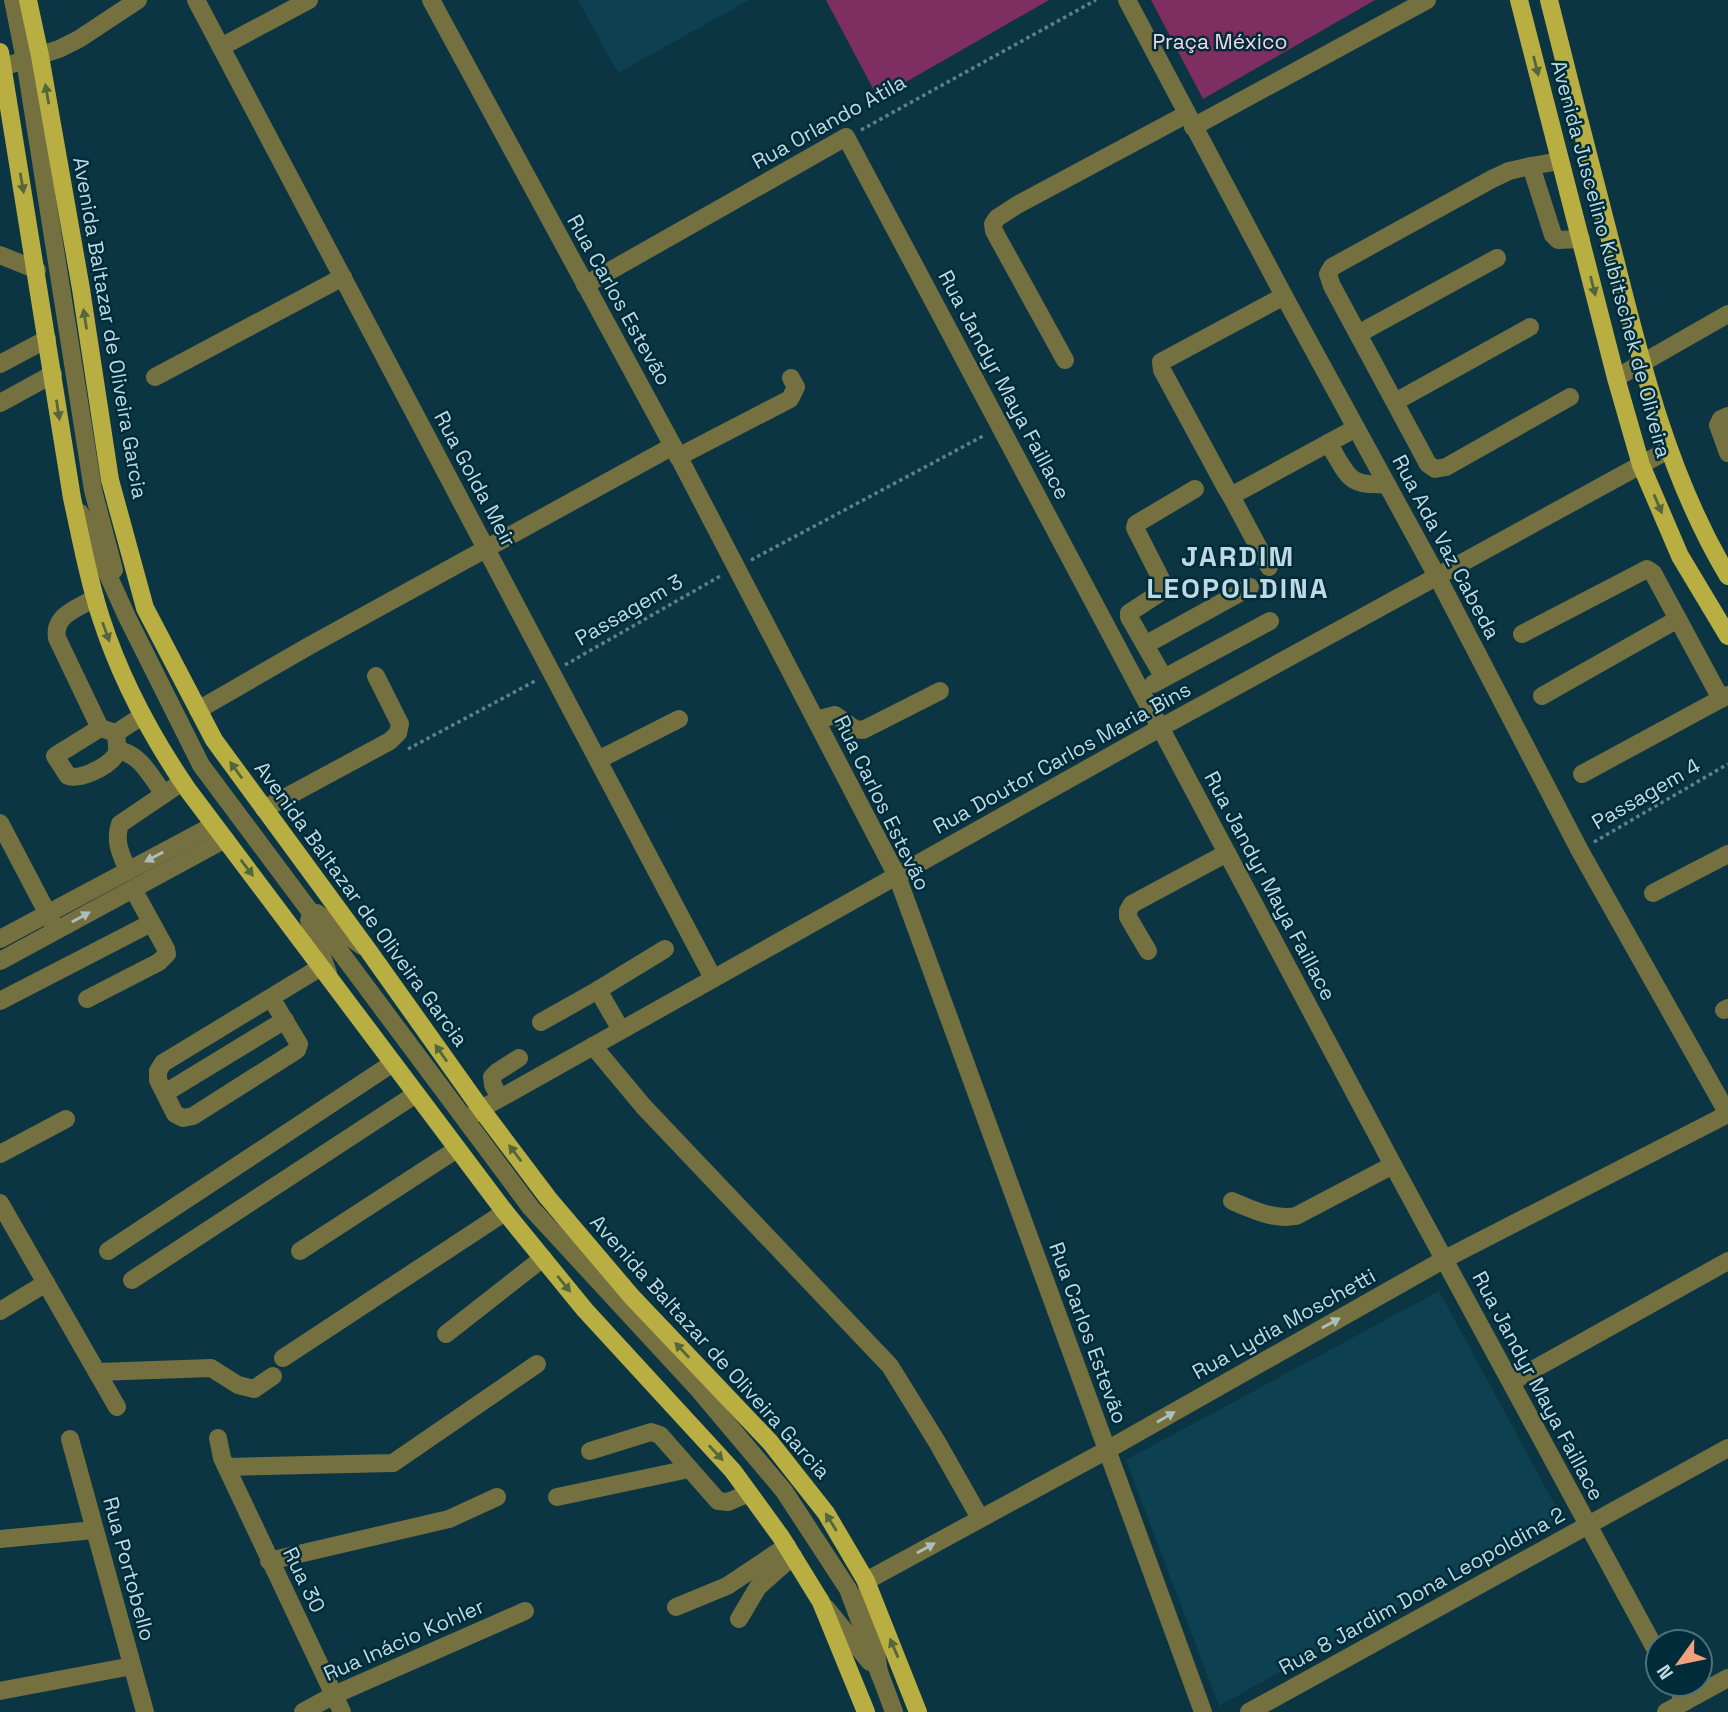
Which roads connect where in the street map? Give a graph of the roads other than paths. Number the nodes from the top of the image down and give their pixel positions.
1 (13, 0) edge
2 (28, 0) edge
3 (138, 0) edge
4 (196, 0) edge
5 (309, 0) edge
6 (431, 0) edge
7 (1127, 0) edge
8 (1427, 0) edge
9 (1519, 0) edge
10 (1549, 0) edge
11 (221, 47) junction
12 (33, 58) junction
13 (1, 60) edge
14 (1190, 121) junction
15 (846, 137) joint
16 (1560, 161) junction
17 (1531, 166) junction
18 (1581, 239) junction
19 (0, 255) edge
20 (1497, 258) dead end
21 (37, 270) junction
22 (342, 277) junction
23 (585, 285) junction
24 (1284, 296) junction
25 (1728, 314) edge
26 (1531, 327) dead end
27 (1358, 334) junction
28 (47, 339) junction
29 (1065, 360) dead end
30 (1641, 363) junction
31 (0, 364) edge
32 (53, 374) junction
33 (155, 377) dead end
34 (791, 378) dead end
35 (1616, 378) junction
36 (1570, 397) dead end
37 (1395, 402) junction
38 (0, 403) edge
39 (1728, 416) edge
40 (1356, 428) junction
41 (1328, 443) junction
42 (1668, 450) junction
43 (676, 452) junction
44 (1728, 453) edge
45 (1641, 465) junction
46 (110, 480) junction
47 (1386, 484) junction
48 (1195, 489) dead end
49 (1231, 496) junction
50 (72, 498) junction
51 (486, 548) junction
52 (1723, 555) edge
53 (1269, 567) dead end
54 (1728, 576) edge
55 (1438, 578) junction
56 (1250, 587) dead end
57 (95, 598) junction
58 (127, 617) junction
59 (1678, 619) junction
60 (1270, 621) dead end
61 (1521, 634) dead end
62 (1728, 636) edge
63 (1145, 645) junction
64 (376, 676) dead end
65 (1164, 678) junction
66 (940, 691) dead end
67 (1140, 692) junction
68 (1542, 696) dead end
69 (1724, 697) edge
70 (198, 710) junction
71 (142, 716) junction
72 (678, 719) dead end
73 (816, 720) junction
74 (1160, 728) junction
75 (111, 737) junction
76 (598, 760) junction
77 (1582, 774) dead end
78 (182, 782) junction
79 (164, 794) junction
80 (264, 809) junction
81 (0, 823) edge
82 (219, 832) junction
83 (1227, 853) junction
84 (1728, 854) edge
85 (128, 871) junction
86 (897, 876) junction
87 (133, 889) junction
88 (1653, 893) dead end
89 (303, 903) junction
90 (47, 914) junction
91 (152, 923) junction
92 (56, 931) junction
93 (0, 939) edge
94 (665, 949) dead end
95 (368, 950) junction
96 (1148, 951) dead end
97 (0, 961) edge
98 (326, 973) junction
99 (713, 978) junction
100 (598, 990) junction
101 (271, 998) junction
102 (88, 999) dead end
103 (0, 1001) edge
104 (285, 1020) junction
105 (541, 1022) dead end
106 (621, 1030) junction
107 (593, 1046) junction
108 (519, 1058) dead end
109 (393, 1063) junction
110 (164, 1093) junction
111 (416, 1094) junction
112 (500, 1098) junction
113 (481, 1109) junction
114 (1728, 1114) edge
115 (66, 1119) dead end
116 (465, 1121) junction
117 (446, 1133) junction
118 (457, 1149) junction
119 (0, 1154) edge
120 (1393, 1165) junction
121 (1232, 1201) dead end
122 (0, 1203) edge
123 (505, 1212) junction
124 (107, 1251) dead end
125 (300, 1251) dead end
126 (543, 1258) junction
127 (1443, 1260) junction
128 (1728, 1261) edge
129 (132, 1280) dead end
130 (46, 1283) junction
131 (0, 1311) edge
132 (446, 1334) dead end
133 (283, 1358) dead end
134 (537, 1364) dead end
135 (97, 1372) junction
136 (273, 1376) dead end
137 (1511, 1382) junction
138 (117, 1407) dead end
139 (218, 1438) dead end
140 (71, 1439) dead end
141 (1728, 1448) edge
142 (1107, 1450) junction
143 (590, 1451) dead end
144 (227, 1468) junction
145 (689, 1469) junction
146 (749, 1493) junction
147 (498, 1497) dead end
148 (557, 1497) dead end
149 (980, 1518) junction
150 (1587, 1526) junction
151 (94, 1530) junction
152 (0, 1539) edge
153 (790, 1551) junction
154 (269, 1561) junction
155 (866, 1581) junction
156 (821, 1602) junction
157 (676, 1606) dead end
158 (525, 1611) dead end
159 (739, 1619) dead end
160 (1644, 1629) edge
161 (132, 1666) junction
162 (879, 1673) junction
163 (1728, 1678) edge
164 (0, 1691) edge
165 (334, 1695) junction
166 (1683, 1698) edge
167 (1685, 1702) junction
168 (145, 1712) edge
169 (303, 1712) edge
170 (342, 1712) edge
171 (866, 1712) edge
172 (894, 1712) edge
173 (918, 1712) edge
174 (1203, 1712) edge
175 (1249, 1712) edge
176 (1666, 1712) edge

1 - 12 street
2 - 12 main road, Avenida Baltazar de Oliveira Garcia
3 - 12 street
4 - 11 street, Rua Golda Meir
5 - 11 street
6 - 23 street, Rua Carlos Estevão
7 - 14 street, Rua Ada Vaz Cabeda
8 - 14 street
9 -> 16 main road, Avenida Juscelino Kubitschek de Oliveira
10 - 30 main road, Avenida Juscelino Kubitschek de Oliveira
11 - 22 street, Rua Golda Meir
12 - 13 street
46 -> 12 main road, Avenida Baltazar de Oliveira Garcia
12 - 58 street
13 -> 21 main road
14 - 24 street, Rua Ada Vaz Cabeda
14 - 29 street
15 - 23 street, Rua Orlando Atila
15 - 67 street, Rua Jandyr Maya Faillace
16 - 17 street
16 - 18 main road, Avenida Juscelino Kubitschek de Oliveira
17 - 18 street
17 - 27 street
18 -> 35 main road, Avenida Juscelino Kubitschek de Oliveira
19 - 21 street
20 - 27 street
21 - 28 main road
22 - 33 street
22 - 51 street, Rua Golda Meir
23 - 43 street, Rua Carlos Estevão
24 - 40 street, Rua Ada Vaz Cabeda
24 - 49 street
25 - 30 street
26 - 37 street
27 - 37 street
28 - 31 street
28 - 32 main road
30 - 35 street
30 - 42 main road, Avenida Juscelino Kubitschek de Oliveira
32 - 38 street
32 -> 50 main road
34 - 43 street
35 - 45 main road, Avenida Juscelino Kubitschek de Oliveira
36 - 37 street
39 - 44 street
40 - 41 street
40 - 47 street, Rua Ada Vaz Cabeda
41 - 47 street
41 - 49 street
42 - 45 street, Rua Doutor Carlos Maria Bins
42 - 52 main road, Avenida Juscelino Kubitschek de Oliveira
43 - 51 street
43 - 73 street, Rua Carlos Estevão
45 - 55 street, Rua Doutor Carlos Maria Bins
45 -> 62 main road, Avenida Juscelino Kubitschek de Oliveira
46 - 58 street
46 - 70 main road, Avenida Baltazar de Oliveira Garcia
47 - 55 street, Rua Ada Vaz Cabeda
48 - 63 street
49 - 53 street
50 - 57 main road
50 - 58 street
51 - 70 street
51 - 76 street, Rua Golda Meir
52 - 54 main road, Avenida Juscelino Kubitschek de Oliveira
55 - 74 street, Rua Doutor Carlos Maria Bins
55 - 114 street, Rua Ada Vaz Cabeda
56 - 63 street
57 -> 71 main road
57 - 75 street
58 - 89 street
59 - 61 street
59 - 68 street
59 - 69 street
60 - 65 street
63 - 65 street
64 - 80 street
65 - 67 street
66 - 73 street
67 - 74 street, Rua Jandyr Maya Faillace
69 - 77 street
80 -> 70 main road, Avenida Baltazar de Oliveira Garcia
71 - 75 street
71 - 78 main road
72 - 76 street
73 - 86 street, Rua Carlos Estevão
74 - 83 street, Rua Jandyr Maya Faillace
74 - 86 street, Rua Doutor Carlos Maria Bins
75 - 79 street
76 - 99 street, Rua Golda Meir
78 - 79 street
78 - 82 main road
79 - 85 street
80 - 95 main road, Avenida Baltazar de Oliveira Garcia
81 - 90 street
82 -> 85 street
82 - 87 street
82 -> 98 main road
83 - 96 street
83 - 120 street, Rua Jandyr Maya Faillace
84 - 88 street
85 - 90 street
86 - 99 street, Rua Doutor Carlos Maria Bins
86 - 142 street, Rua Carlos Estevão
87 - 91 street
92 -> 87 street
89 - 95 street
89 - 98 street
89 - 116 street
90 - 92 street
90 - 93 street
91 - 102 street
91 - 103 street
92 - 97 street
94 - 100 street
113 -> 95 main road, Avenida Baltazar de Oliveira Garcia
98 - 101 street
98 - 109 main road
99 - 106 street, Rua Doutor Carlos Maria Bins
100 - 105 street
100 - 106 street
101 - 104 street
101 - 110 street
104 - 110 street
104 - 110 street
106 - 107 street, Rua Doutor Carlos Maria Bins
107 - 112 street, Rua Doutor Carlos Maria Bins
107 - 149 street
108 - 112 street
109 - 111 main road
109 - 124 street
111 - 117 main road
111 - 129 street
112 - 113 street, Rua Doutor Carlos Maria Bins
113 - 116 street, Rua Doutor Carlos Maria Bins
155 -> 113 main road, Avenida Baltazar de Oliveira Garcia
114 - 127 street, Rua Lydia Moschetti
115 - 119 street
116 - 117 street, Rua Doutor Carlos Maria Bins
116 - 162 street
117 - 118 main road
118 - 123 main road
118 - 125 street
120 - 121 street
120 - 127 street, Rua Jandyr Maya Faillace
122 - 130 street
123 - 126 main road
123 - 133 street
126 - 132 street
126 -> 146 main road
127 - 137 street, Rua Jandyr Maya Faillace
142 -> 127 street, Rua Lydia Moschetti
128 - 137 street
130 - 131 street
130 - 135 street
134 - 144 street
135 - 136 street
135 - 138 street
137 - 150 street, Rua Jandyr Maya Faillace
139 - 144 street, Rua 30
140 - 151 street, Rua Portobello
141 - 150 street, Rua 8 Jardim Dona Leopoldina 2
142 - 149 street, Rua Lydia Moschetti
142 - 174 street, Rua Carlos Estevão
143 - 145 street
144 - 154 street, Rua 30
145 - 146 street
145 - 148 street
146 - 153 main road
147 - 154 street
155 -> 149 street, Rua Lydia Moschetti
150 - 160 street, Rua Jandyr Maya Faillace
150 - 175 street, Rua 8 Jardim Dona Leopoldina 2
151 - 152 street
151 - 161 street, Rua Portobello
153 - 156 main road
153 - 157 street
153 - 159 street
154 - 165 street, Rua 30
155 - 162 street
173 -> 155 main road, Avenida Baltazar de Oliveira Garcia
156 - 162 street
156 - 171 main road
158 - 165 street, Rua Inácio Kohler
161 - 164 street
161 - 168 street, Rua Portobello
162 - 172 street
163 - 167 street
165 - 169 street, Rua Inácio Kohler
165 - 170 street, Rua 30
166 - 167 street
167 - 176 street

